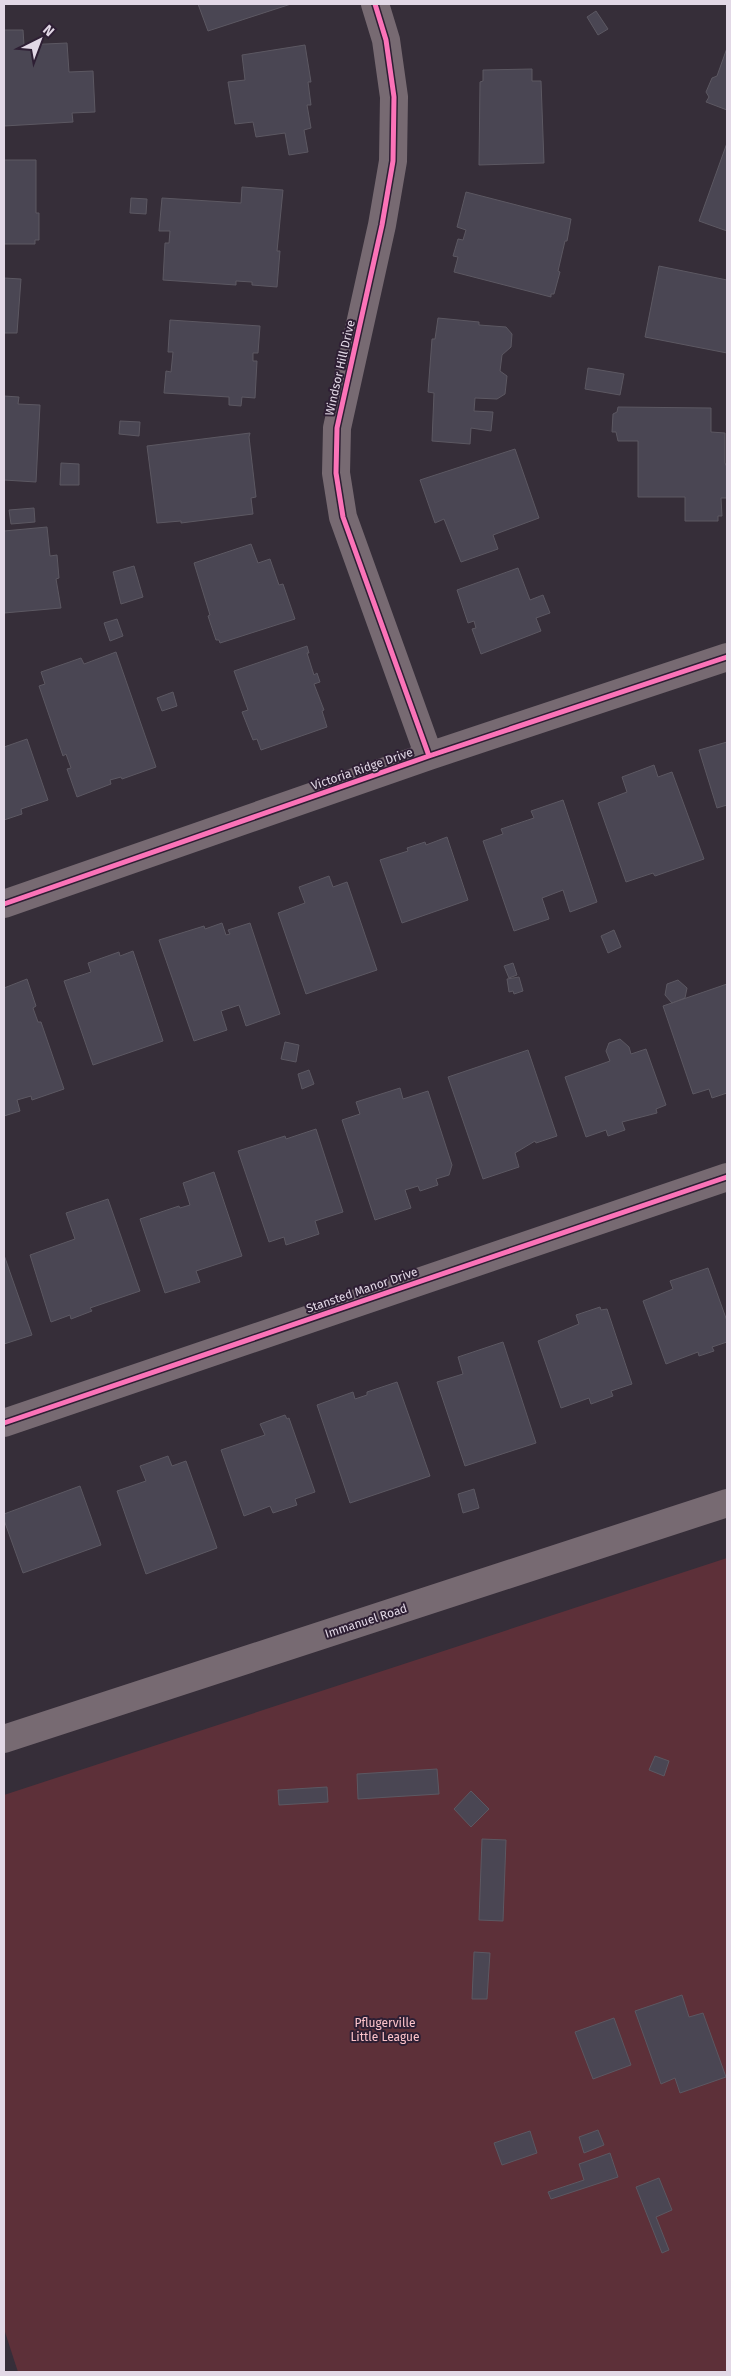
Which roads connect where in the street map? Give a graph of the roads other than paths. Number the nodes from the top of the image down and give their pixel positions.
1 (375, 4) edge
2 (727, 658) edge
3 (429, 756) junction
4 (4, 904) edge
5 (727, 1177) edge
6 (4, 1423) edge
7 (727, 1503) edge
8 (4, 1739) edge

1 - 3 street, Windsor Hill Drive
2 - 3 street, Victoria Ridge Drive
3 - 4 street, Victoria Ridge Drive
5 - 6 street, Stansted Manor Drive
7 - 8 street, Immanuel Road

